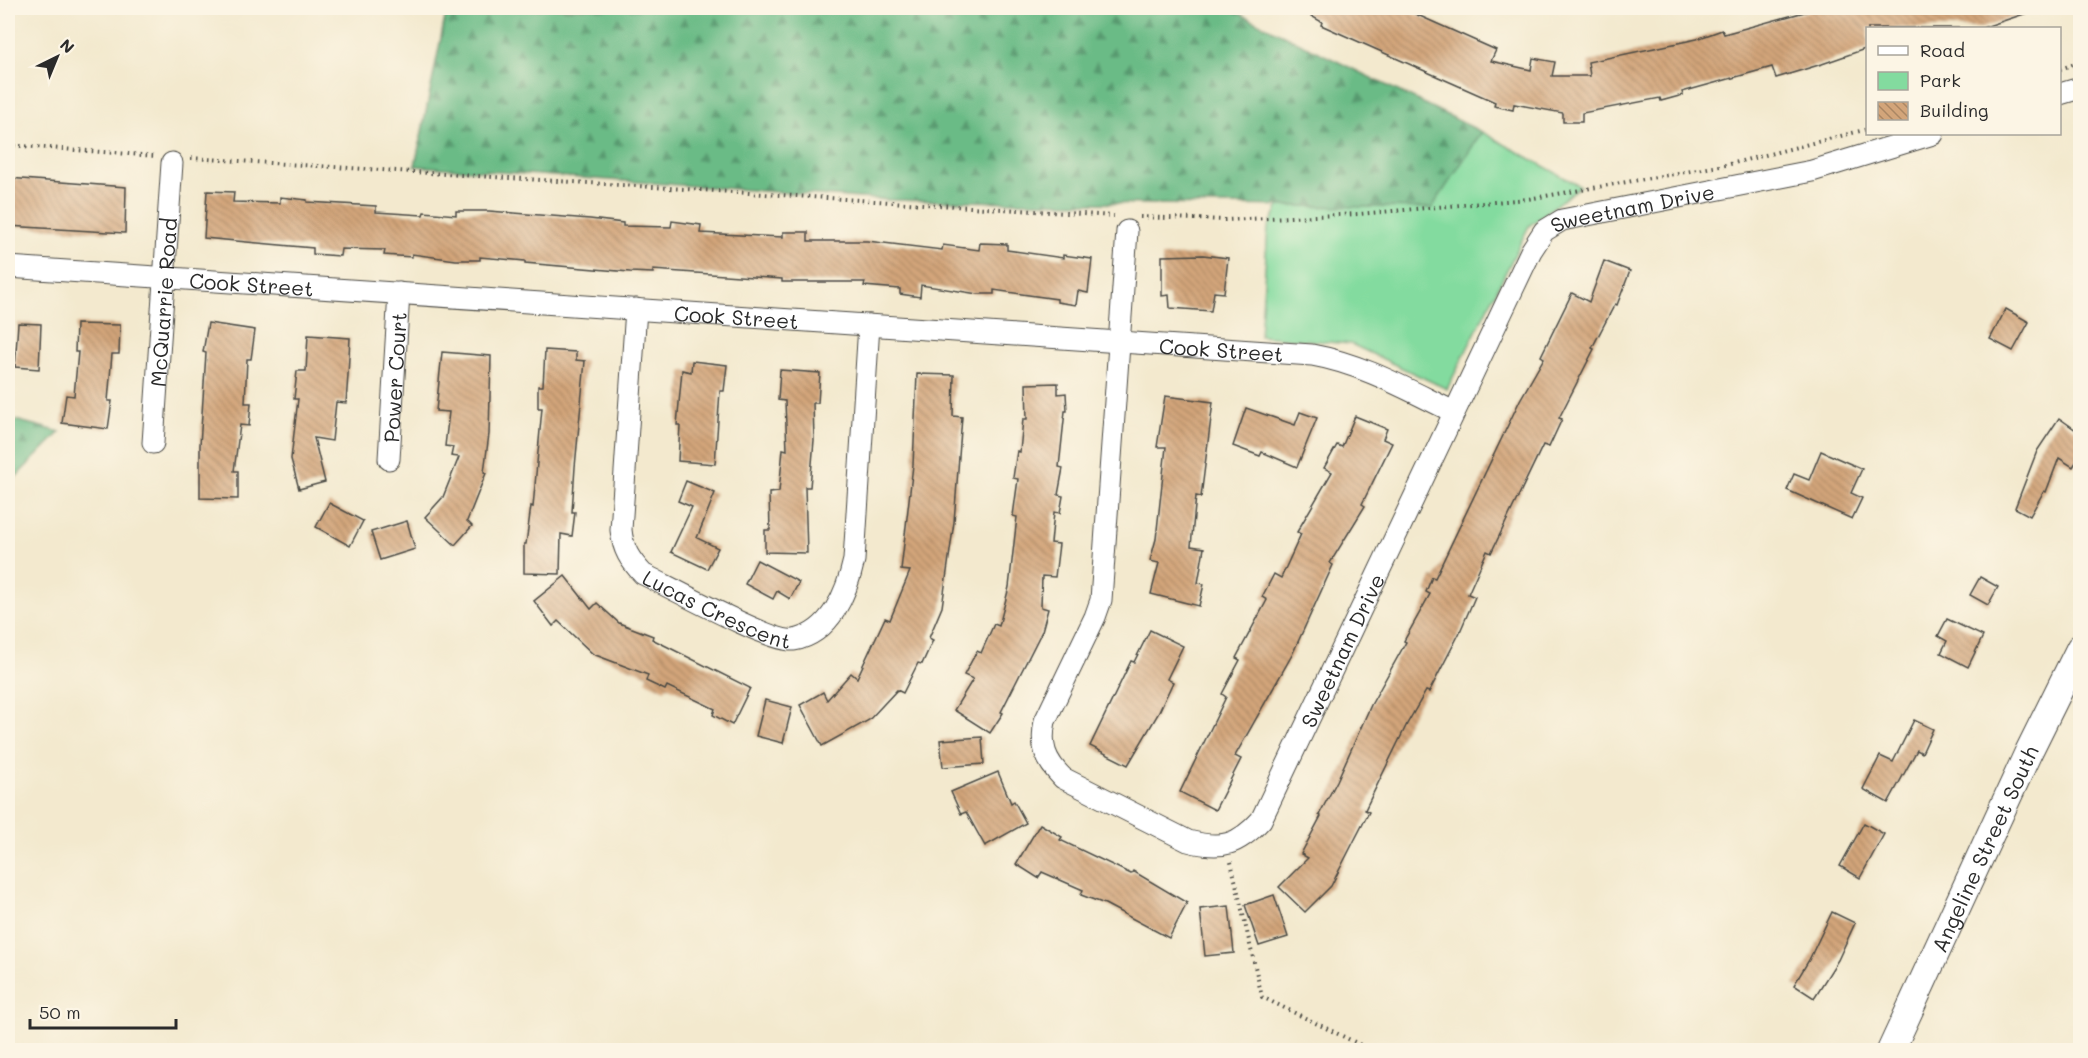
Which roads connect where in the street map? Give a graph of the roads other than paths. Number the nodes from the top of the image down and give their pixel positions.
1 (2080, 88) edge
2 (2061, 94) edge
3 (1930, 135) edge
4 (173, 159) road end
5 (1130, 221) road end
6 (8, 267) edge
7 (164, 278) junction
8 (399, 293) junction
9 (636, 309) junction
10 (869, 325) junction
11 (1119, 342) junction
12 (1454, 412) junction
13 (153, 443) dead end
14 (388, 459) dead end
15 (2080, 648) edge
16 (1891, 1050) edge

1 - 2 street
3 - 12 street, Sweetnam Drive
4 - 7 street, McQuarrie Road
5 - 11 street
6 - 7 street, Cook Street
7 - 8 street, Cook Street
7 - 13 street, McQuarrie Road
8 - 9 street, Cook Street
8 - 14 street, Power Court
9 - 10 street, Cook Street
9 - 10 street, Lucas Crescent
10 - 11 street, Cook Street
11 - 12 street, Cook Street
11 - 12 street, Sweetnam Drive
15 - 16 main road, Angeline Street South

